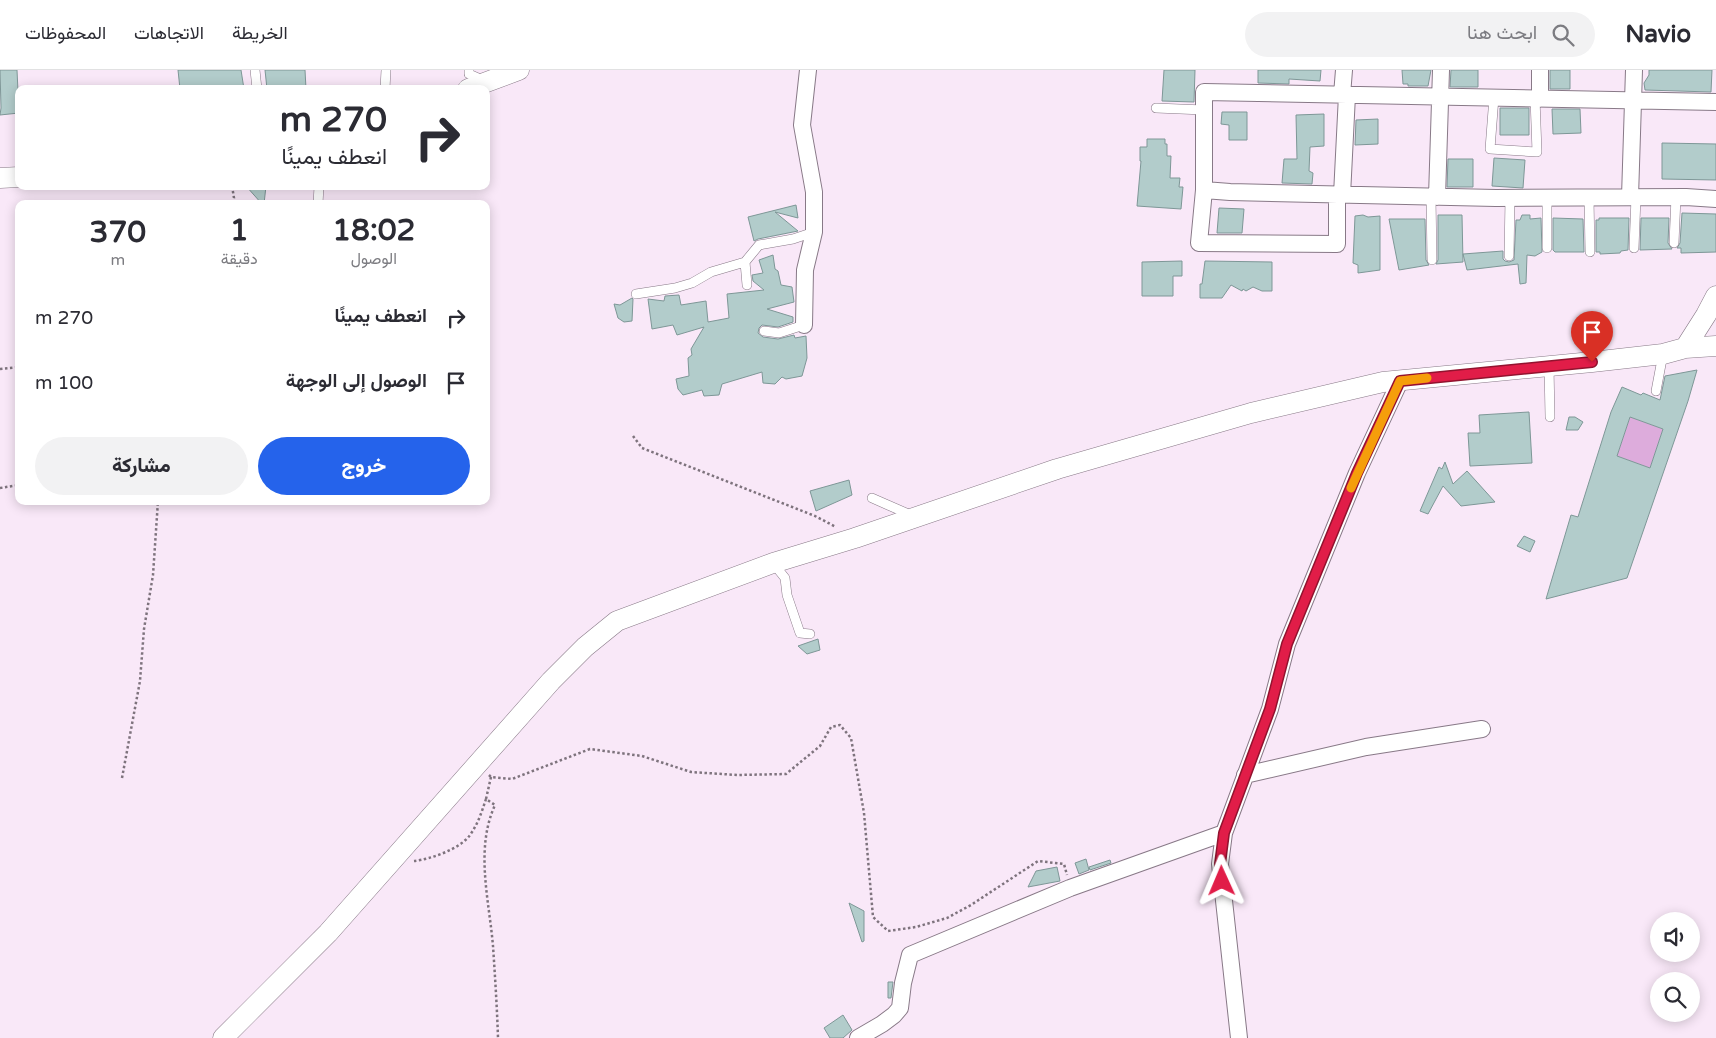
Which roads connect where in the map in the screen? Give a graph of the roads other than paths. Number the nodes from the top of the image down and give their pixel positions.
1 (255, 70) edge
2 (386, 70) edge
3 (469, 70) edge
4 (519, 70) edge
5 (808, 70) edge
6 (1344, 70) edge
7 (1441, 70) edge
8 (1540, 70) edge
9 (1634, 70) edge
10 (487, 82) junction
11 (257, 85) edge
12 (385, 85) edge
13 (479, 85) edge
14 (1344, 95) junction
15 (1440, 96) junction
16 (1494, 98) junction
17 (1538, 99) junction
18 (1633, 100) junction
19 (1716, 102) edge
20 (1156, 108) dead end
21 (1204, 110) junction
22 (15, 177) edge
23 (0, 178) edge
24 (1204, 190) junction
25 (1339, 195) junction
26 (1434, 197) junction
27 (1633, 197) junction
28 (1676, 197) junction
29 (1510, 198) junction
30 (1547, 198) junction
31 (1589, 198) junction
32 (1716, 199) edge
33 (814, 232) junction
34 (1674, 243) dead end
35 (1548, 248) dead end
36 (1634, 248) dead end
37 (1590, 252) dead end
38 (1509, 256) dead end
39 (1432, 260) dead end
40 (744, 262) junction
41 (747, 286) dead end
42 (636, 294) dead end
43 (1716, 296) edge
44 (804, 325) joint
45 (764, 331) dead end
46 (1716, 346) edge
47 (1685, 348) junction
48 (1663, 354) junction
49 (1550, 366) junction
50 (1400, 381) junction
51 (1656, 391) dead end
52 (1550, 417) dead end
53 (872, 498) dead end
54 (915, 517) junction
55 (773, 563) junction
56 (810, 634) dead end
57 (1482, 729) dead end
58 (1246, 775) junction
59 (1224, 833) junction
60 (223, 1038) edge
61 (858, 1038) edge
62 (1239, 1038) edge

1 - 11 lane
2 - 12 lane
3 - 10 lane
4 - 10 street
5 - 33 street
6 - 14 street
7 - 15 street
8 - 17 street
9 - 18 street
10 - 13 street
14 - 15 street
14 - 21 street
14 - 25 street
15 - 16 street
15 - 26 street
16 - 17 street
16 - 17 lane
17 - 18 street
18 - 19 street
18 - 27 street
20 - 21 lane
21 - 24 street
22 - 23 street
24 - 25 street
24 - 25 street
25 - 26 street
26 - 29 street
26 - 39 lane
27 - 28 street
27 - 31 street
27 - 36 lane
28 - 32 street
28 - 34 lane
29 - 30 street
29 - 38 lane
30 - 31 street
30 - 35 lane
31 - 37 lane
33 - 40 lane
33 - 44 street
40 - 41 lane
40 - 42 lane
43 - 47 street
44 - 45 lane
46 - 47 street
47 - 48 street
48 - 49 street
48 - 51 lane
49 - 50 street
49 - 52 lane
50 - 54 street
50 - 58 street
53 - 54 lane
54 - 55 street
55 - 56 lane
55 - 60 street
57 - 58 street
58 - 59 street
59 - 61 street
59 - 62 street

